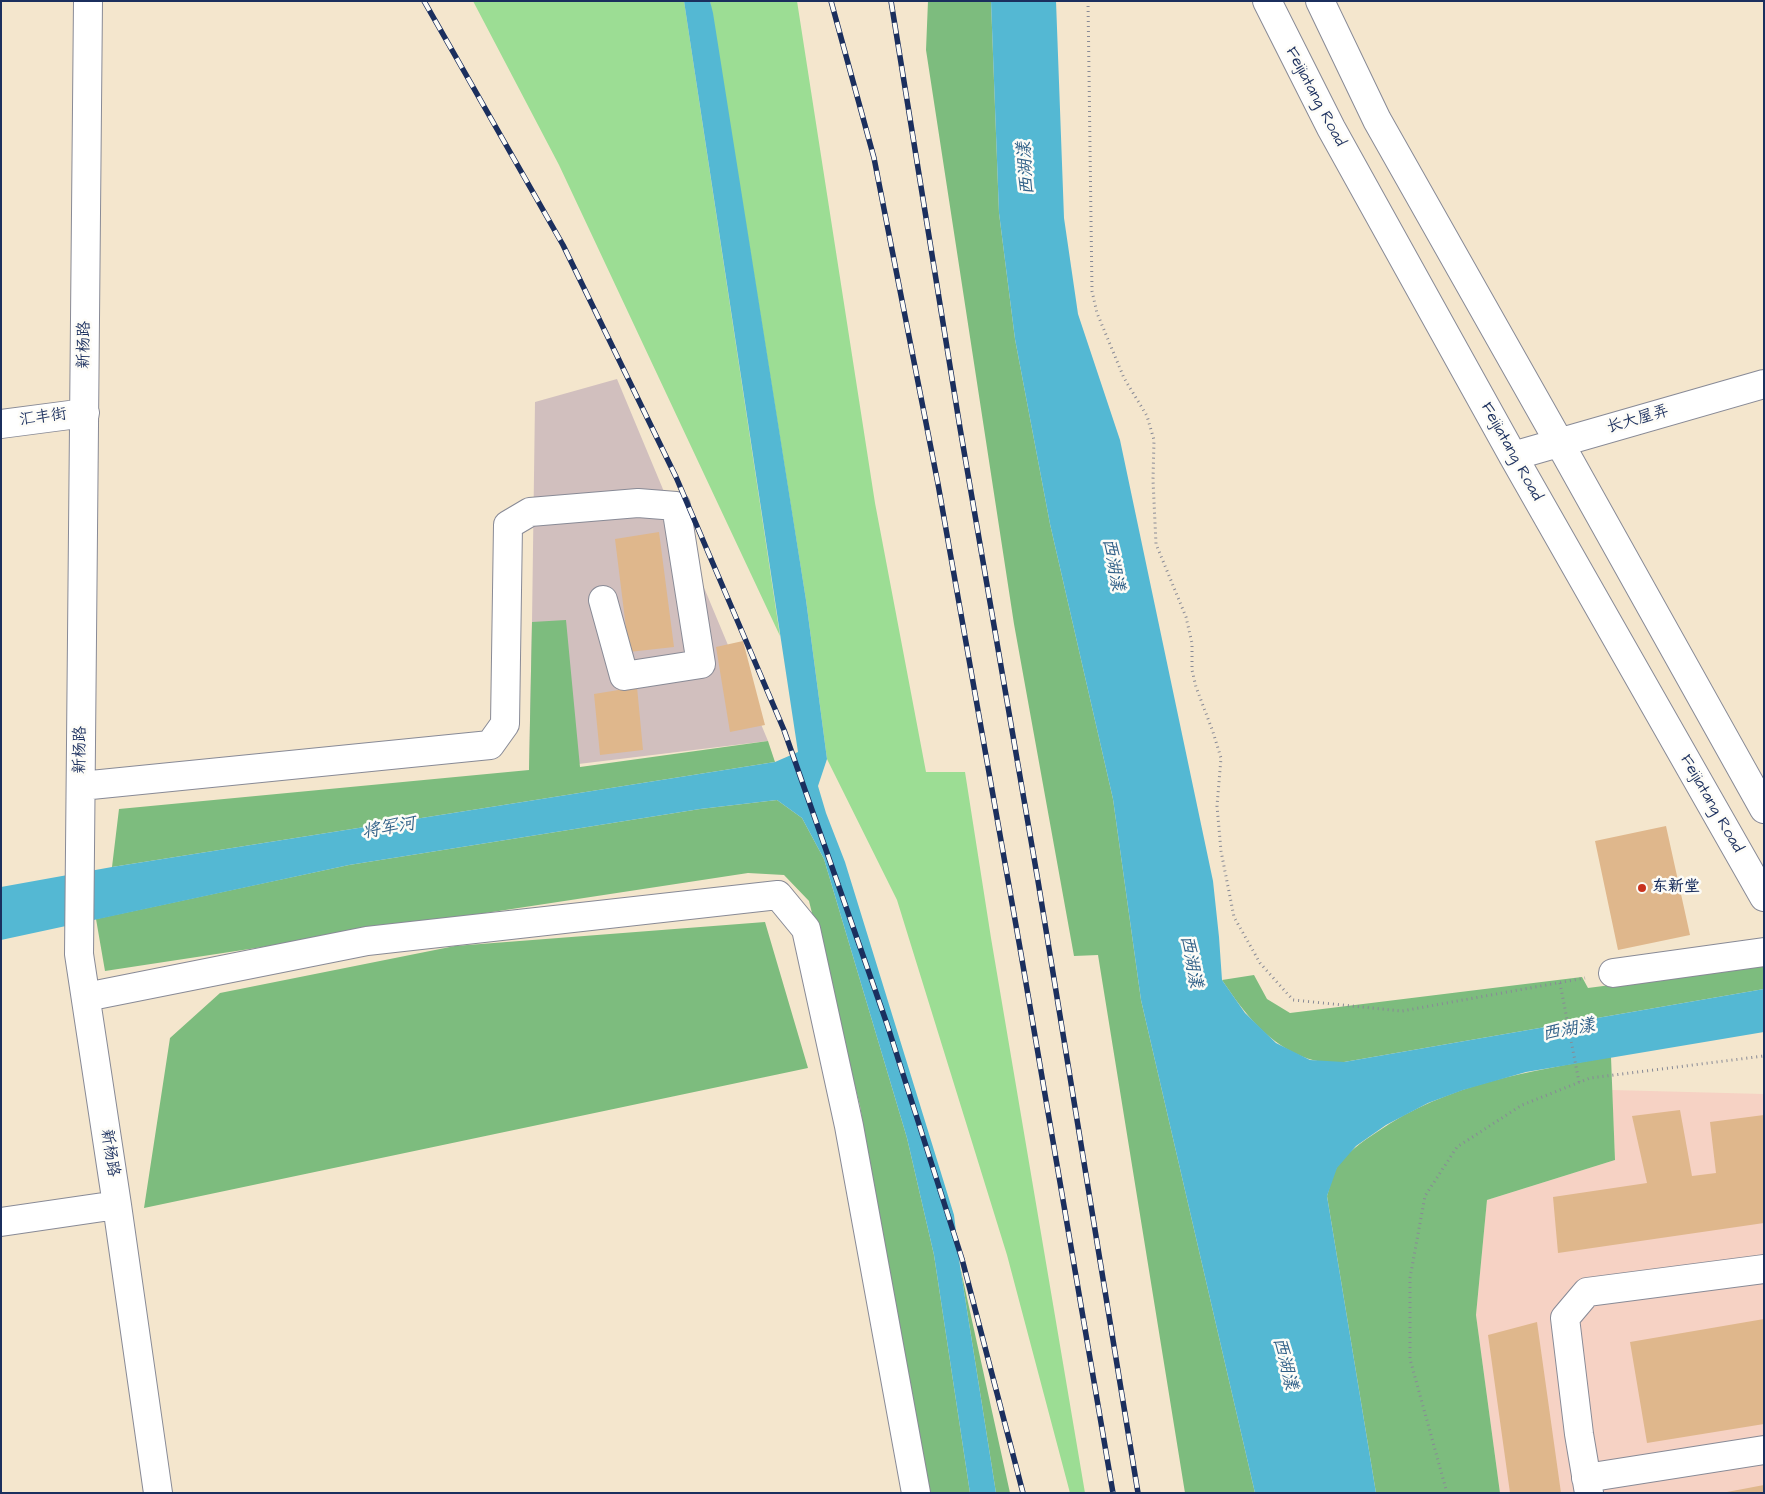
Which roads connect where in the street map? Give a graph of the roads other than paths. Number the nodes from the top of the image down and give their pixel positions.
1 (88, 1) edge
2 (1267, 1) edge
3 (1320, 1) edge
4 (1764, 384) edge
5 (85, 413) junction
6 (1, 424) edge
7 (1560, 442) junction
8 (1513, 456) junction
9 (603, 600) dead end
10 (81, 786) junction
11 (1764, 809) edge
12 (1764, 897) edge
13 (1764, 952) edge
14 (1613, 973) road end
15 (86, 998) junction
16 (117, 1205) junction
17 (1, 1222) edge
18 (1764, 1269) edge
19 (1764, 1450) edge
20 (1587, 1486) edge
21 (158, 1493) edge
22 (916, 1493) edge

1 - 5 street, 新杨路
2 - 8 street, Feijiatang Road
3 - 7 street
4 - 7 street, 长大屋弄
5 - 6 street, 汇丰街
5 - 10 street, 新杨路
7 - 8 street, 长大屋弄
7 - 11 street
8 - 12 street, Feijiatang Road
9 - 10 street
10 - 15 street, 新杨路
13 - 14 street
15 - 16 street, 新杨路
15 - 22 street
16 - 17 street
16 - 21 street, 新杨路
18 - 20 street
19 - 20 street

